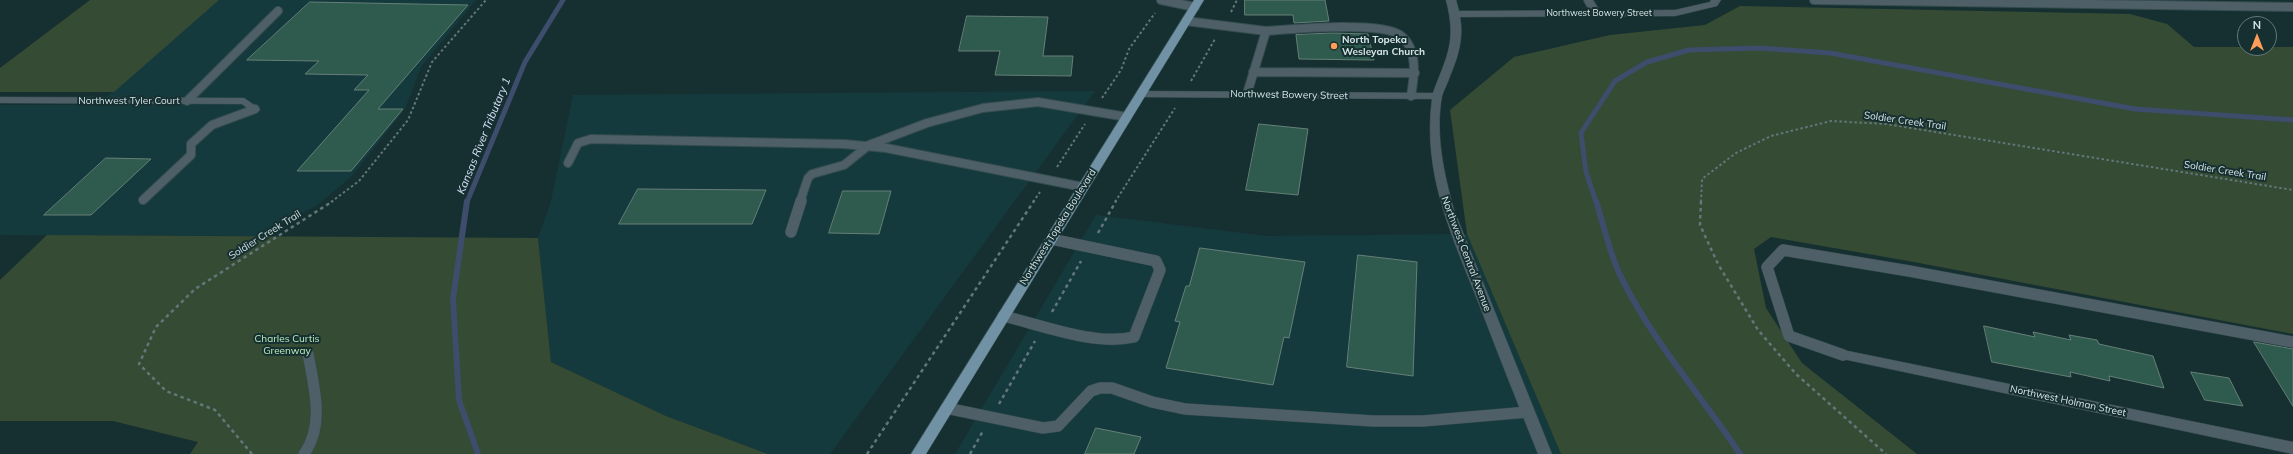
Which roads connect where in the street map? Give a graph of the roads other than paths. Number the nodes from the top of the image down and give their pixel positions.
1 (1162, 0) edge
2 (1451, 0) edge
3 (1588, 0) edge
4 (1716, 0) edge
5 (1814, 0) edge
6 (1197, 4) edge
7 (2293, 7) edge
8 (278, 11) dead end
9 (1596, 13) junction
10 (1455, 14) junction
11 (1186, 21) junction
12 (1266, 31) junction
13 (1254, 72) junction
14 (1415, 73) junction
15 (1141, 94) junction
16 (1246, 94) junction
17 (1411, 96) junction
18 (1437, 96) junction
19 (0, 100) edge
20 (187, 101) junction
21 (255, 109) joint
22 (1127, 117) junction
23 (869, 145) junction
24 (568, 163) dead end
25 (1083, 187) junction
26 (143, 200) dead end
27 (791, 232) dead end
28 (1051, 239) junction
29 (1003, 316) junction
30 (2293, 342) edge
31 (308, 354) dead end
32 (1843, 355) joint
33 (946, 408) junction
34 (1528, 412) junction
35 (2293, 448) edge
36 (304, 454) edge
37 (918, 454) edge
38 (1545, 454) edge

1 - 6 lane
2 - 10 street, Northwest Central Avenue
3 - 9 lane
4 - 9 street, Northwest Bowery Street
5 - 7 lane
6 - 11 main road, Northwest Topeka Boulevard
8 - 20 lane
9 - 10 street, Northwest Bowery Street
10 - 18 street, Northwest Central Avenue
11 - 12 lane
11 - 15 main road, Northwest Topeka Boulevard
12 - 13 lane
12 - 14 lane
13 - 14 lane
13 - 16 lane
14 - 17 lane
15 - 16 street, Northwest Bowery Street
15 - 22 main road, Northwest Topeka Boulevard
16 - 17 street, Northwest Bowery Street
17 - 18 street, Northwest Bowery Street
18 - 34 street, Northwest Central Avenue
19 - 20 street, Northwest Tyler Court
20 - 21 street, Northwest Tyler Court
21 - 26 lane
22 - 23 lane
22 - 25 main road, Northwest Topeka Boulevard
23 - 24 lane
23 - 25 lane
23 - 27 lane
25 - 28 main road, Northwest Topeka Boulevard
28 - 29 main road, Northwest Topeka Boulevard
28 - 29 lane
29 - 33 main road, Northwest Topeka Boulevard
30 - 32 lane
31 - 36 lane
32 - 35 street, Northwest Holman Street
33 - 34 lane
33 - 37 main road, Northwest Topeka Boulevard
34 - 38 street, Northwest Central Avenue

